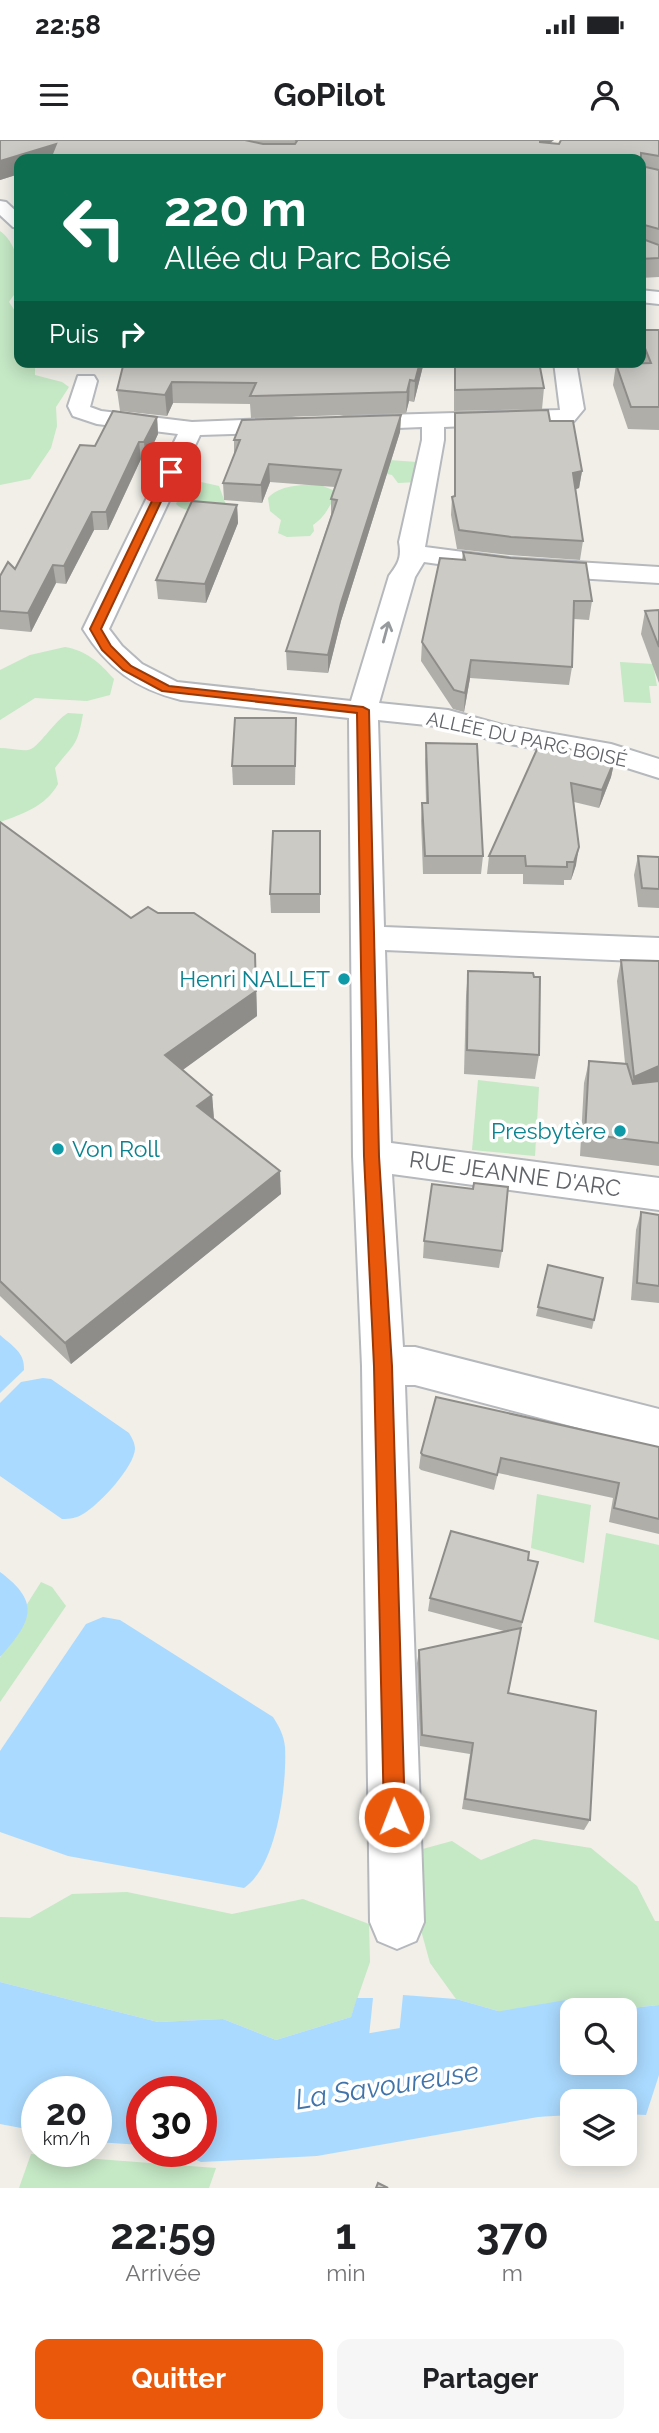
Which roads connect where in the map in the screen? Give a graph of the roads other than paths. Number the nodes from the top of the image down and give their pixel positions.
1 (0, 206) edge
2 (14, 219) edge
3 (566, 368) edge
4 (86, 381) dead end
5 (433, 421) junction
6 (192, 429) junction
7 (414, 553) junction
8 (659, 575) edge
9 (363, 710) junction
10 (659, 769) edge
11 (368, 938) junction
12 (659, 950) edge
13 (372, 1156) junction
14 (659, 1194) edge
15 (383, 1366) junction
16 (659, 1429) edge
17 (397, 1922) dead end

1 - 2 street
3 - 5 street
4 - 6 street
5 - 6 street
5 - 7 street
6 - 9 street, ALLÉE DU PARC BOISÉ
7 - 8 street
9 -> 7 street
9 - 10 street, ALLÉE DU PARC BOISÉ
9 - 11 street
11 - 12 street
11 - 13 street
13 - 14 street, RUE JEANNE D'ARC
13 - 15 street
15 - 16 street
15 - 17 street

